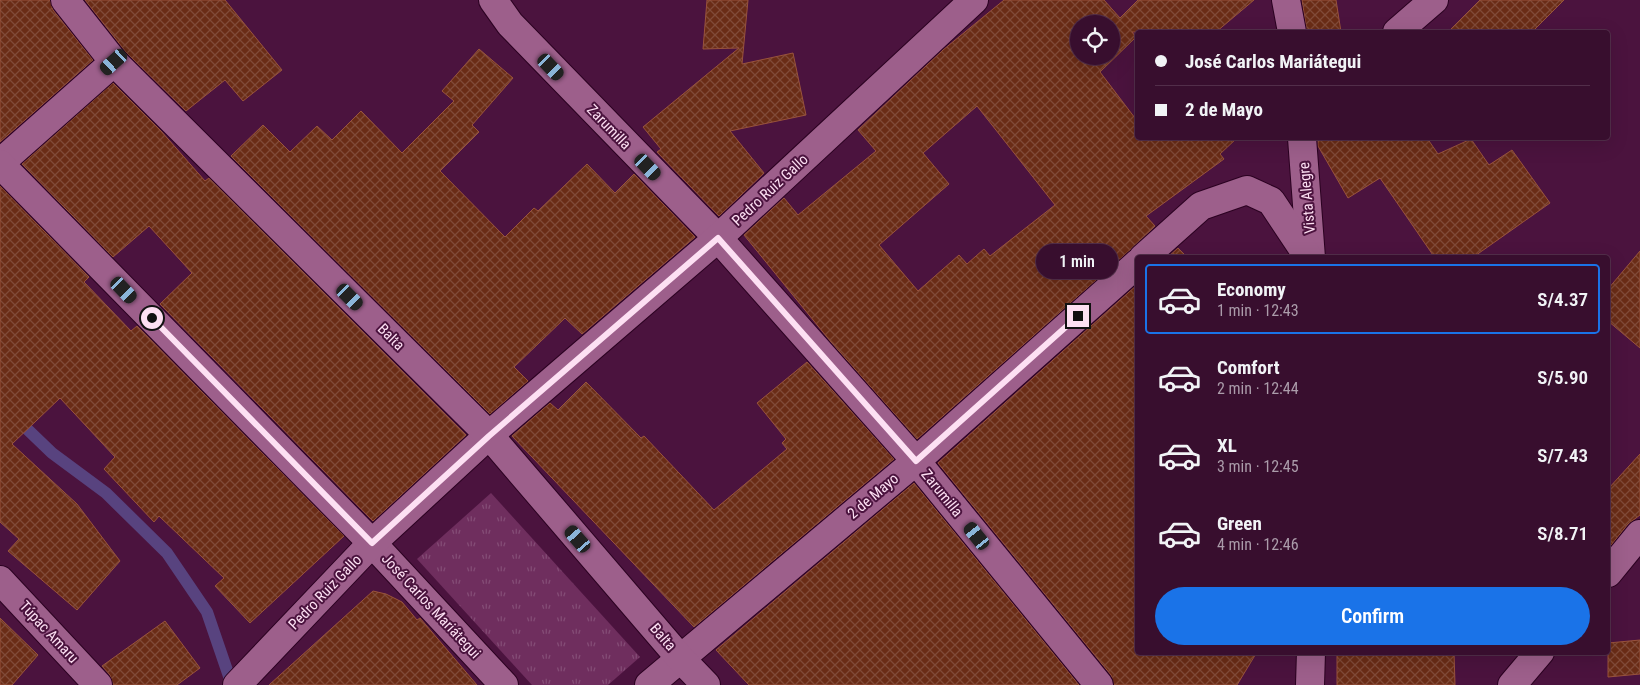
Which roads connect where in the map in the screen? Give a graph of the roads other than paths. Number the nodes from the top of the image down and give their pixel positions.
1 (65, 0) edge
2 (493, 0) edge
3 (974, 0) edge
4 (1286, 0) edge
5 (1434, 0) edge
6 (1292, 30) edge
7 (1399, 30) edge
8 (114, 62) junction
9 (1302, 140) edge
10 (0, 163) edge
11 (718, 238) junction
12 (1146, 255) edge
13 (1308, 255) edge
14 (1310, 255) edge
15 (1135, 266) edge
16 (489, 436) junction
17 (916, 461) junction
18 (1640, 534) edge
19 (372, 543) junction
20 (1610, 571) edge
21 (0, 580) edge
22 (1311, 655) edge
23 (1537, 655) edge
24 (680, 658) junction
25 (98, 685) edge
26 (236, 685) edge
27 (504, 685) edge
28 (649, 685) edge
29 (706, 685) edge
30 (1099, 685) edge
31 (1310, 685) edge
32 (1512, 685) edge

1 - 8 street, Balta
2 - 11 street, Zarumilla
3 - 11 street, Pedro Ruiz Gallo
4 - 6 street
5 - 7 street
8 - 10 street
8 - 16 street, Balta
9 - 14 street, Vista Alegre
10 - 19 street, José Carlos Mariátegui
11 - 16 street, Pedro Ruiz Gallo
11 - 17 street, Zarumilla
12 - 13 street
15 - 17 street, 2 de Mayo
16 - 19 street, Pedro Ruiz Gallo
16 - 24 street, Balta
17 - 24 street, 2 de Mayo
17 - 30 street, Zarumilla
18 - 20 street
19 - 26 street, Pedro Ruiz Gallo
19 - 27 street, José Carlos Mariátegui
21 - 25 street, Túpac Amaru
22 - 31 street
23 - 32 street
24 - 28 street, 2 de Mayo
24 - 29 street, Balta

